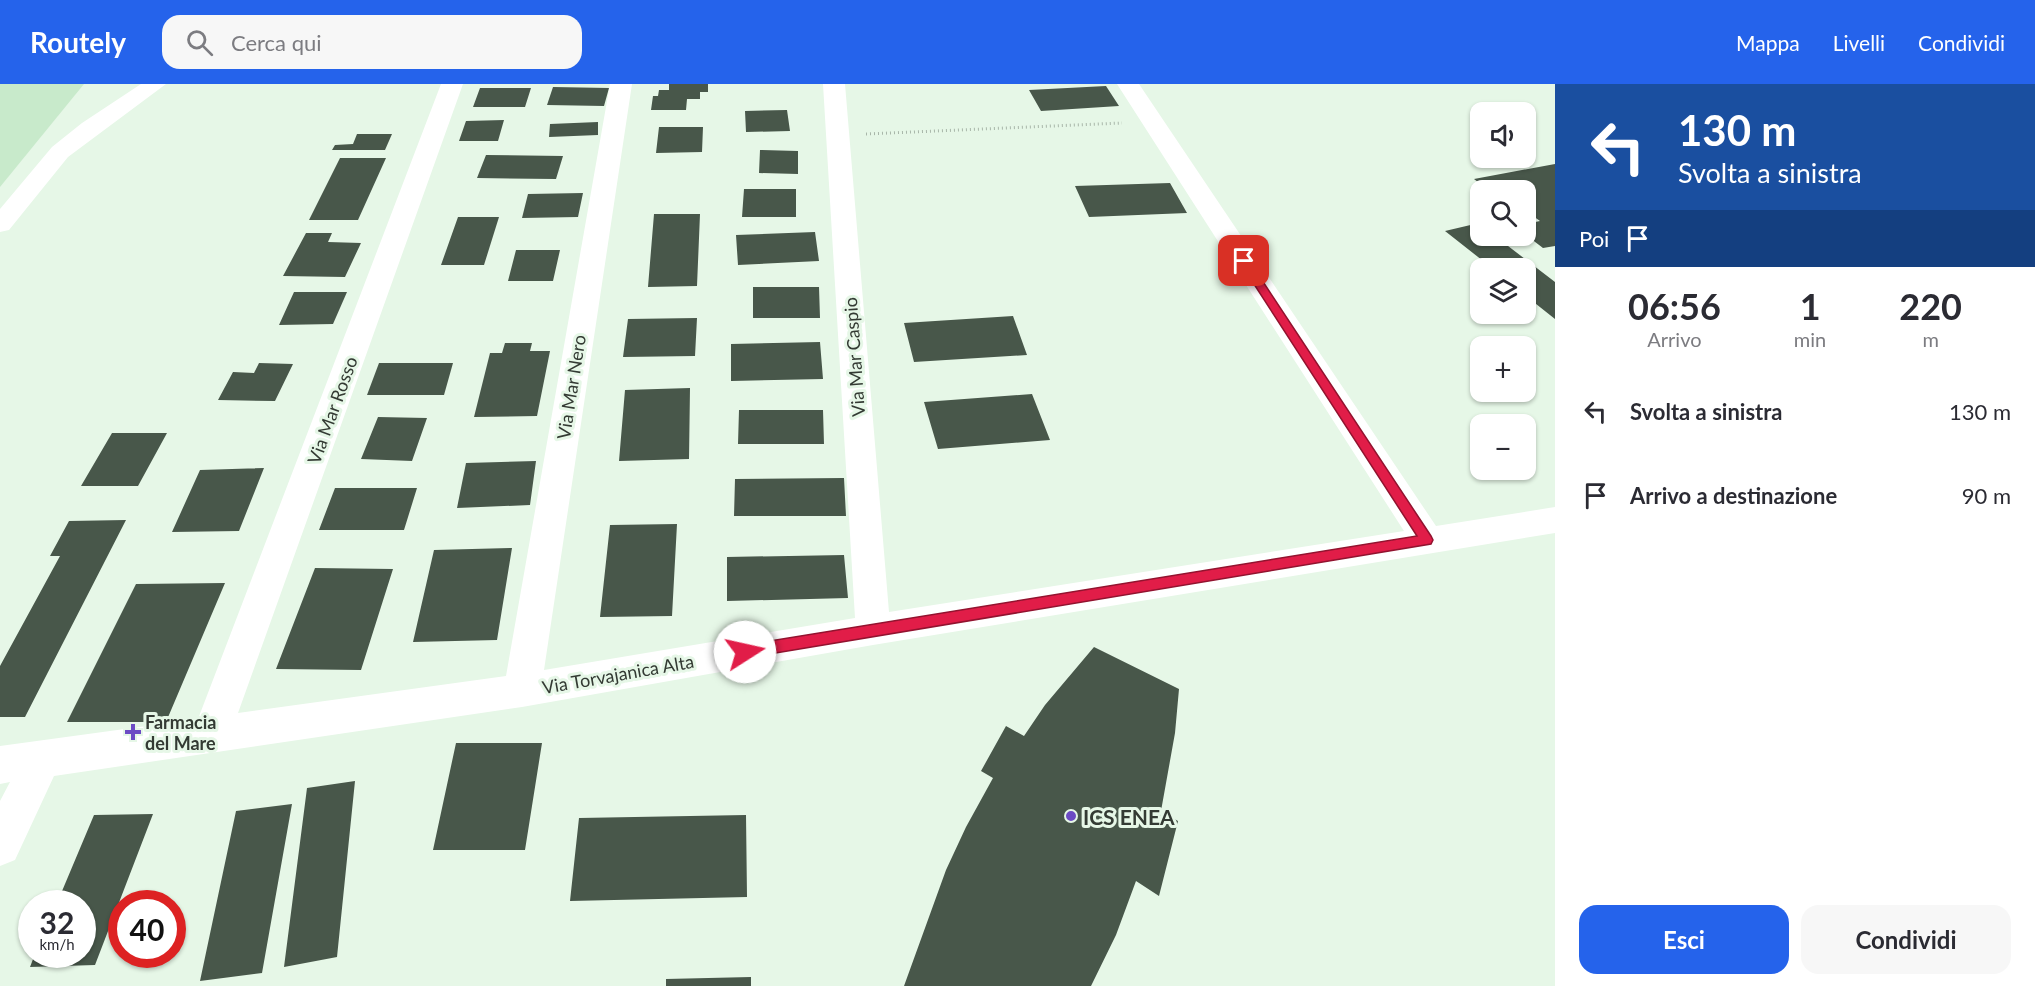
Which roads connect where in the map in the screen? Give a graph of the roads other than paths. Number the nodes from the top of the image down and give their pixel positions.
1 (155, 84) edge
2 (452, 84) edge
3 (621, 84) edge
4 (834, 84) edge
5 (1128, 84) edge
6 (0, 225) edge
7 (1555, 520) edge
8 (1426, 540) junction
9 (873, 630) junction
10 (522, 690) junction
11 (211, 736) junction
12 (42, 758) junction
13 (0, 765) edge
14 (0, 845) edge

1 - 6 street
2 - 11 street, Via Mar Rosso
3 - 10 street, Via Mar Nero
4 - 9 street, Via Mar Caspio
5 - 8 street
7 - 8 street, Via Torvajanica Alta
8 - 9 street, Via Torvajanica Alta
9 - 10 street, Via Torvajanica Alta
10 - 11 street, Via Torvajanica Alta
11 - 12 street, Via Torvajanica Alta
12 - 13 street, Via Torvajanica Alta
12 - 14 street

